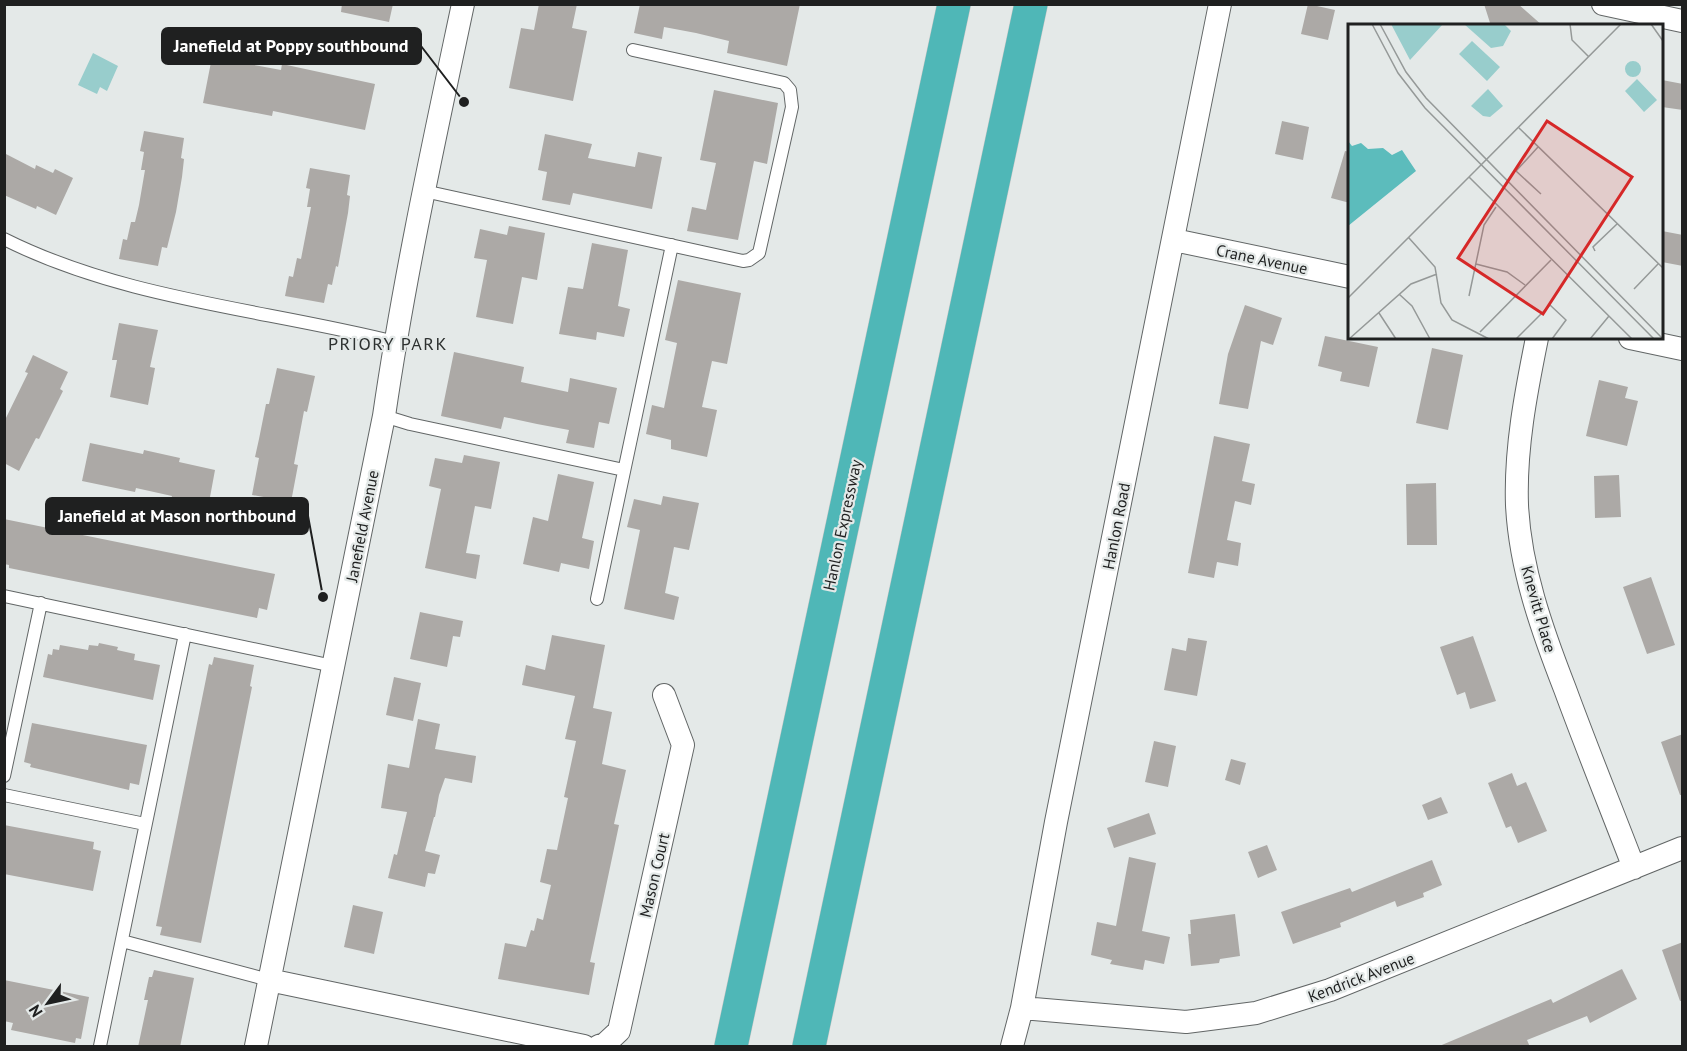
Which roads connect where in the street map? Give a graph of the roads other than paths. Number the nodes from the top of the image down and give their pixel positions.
1 (463, 4) edge
2 (954, 4) edge
3 (1031, 4) edge
4 (1220, 4) edge
5 (1603, 4) edge
6 (1683, 21) edge
7 (633, 50) dead end
8 (423, 191) junction
9 (4, 239) edge
10 (1174, 240) junction
11 (672, 245) junction
12 (1348, 277) edge
13 (1537, 339) edge
14 (1635, 339) edge
15 (394, 342) junction
16 (1683, 349) edge
17 (384, 416) junction
18 (624, 470) junction
19 (4, 596) edge
20 (597, 598) dead end
21 (41, 603) junction
22 (185, 633) junction
23 (333, 666) junction
24 (664, 695) dead end
25 (4, 776) edge
26 (4, 795) edge
27 (145, 824) junction
28 (1683, 848) edge
29 (1634, 868) junction
30 (122, 941) junction
31 (269, 980) junction
32 (1022, 1008) junction
33 (100, 1047) edge
34 (256, 1047) edge
35 (584, 1047) edge
36 (599, 1047) edge
37 (731, 1047) edge
38 (809, 1047) edge
39 (1012, 1047) edge

1 - 8 street, Janefield Avenue
2 - 37 highway, Hanlon Expressway
3 - 38 highway
4 - 10 street, Hanlon Road
5 - 6 street
7 - 11 lane
8 - 11 lane
8 - 15 street, Janefield Avenue
9 - 15 lane
10 - 12 street, Crane Avenue
10 - 32 street, Hanlon Road
11 - 18 lane
13 - 29 street, Knevitt Place
14 - 16 street
15 - 17 street, Janefield Avenue
17 - 18 lane
17 - 23 street, Janefield Avenue
18 - 20 lane
19 - 21 lane
21 - 22 lane
21 - 25 lane
22 - 23 lane
22 - 27 lane
23 - 31 street, Janefield Avenue
24 - 36 street, Mason Court
26 - 27 lane
27 - 30 lane
28 - 29 street, Kendrick Avenue
29 - 32 street, Kendrick Avenue
30 - 31 lane
30 - 33 lane
31 - 34 street, Janefield Avenue
31 - 35 street
32 - 39 street, Hanlon Road

